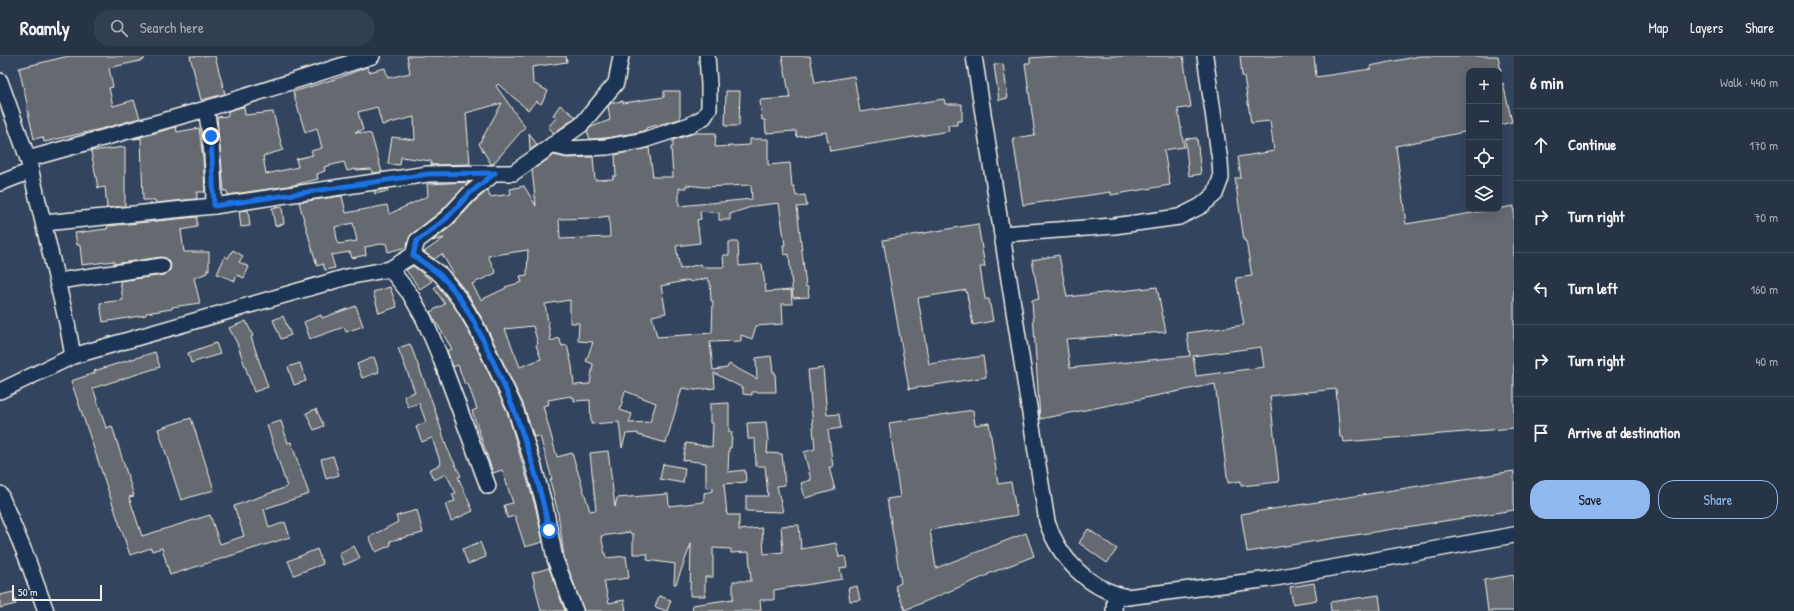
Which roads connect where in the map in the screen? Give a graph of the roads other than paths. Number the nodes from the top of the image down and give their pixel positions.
1 (372, 56) edge
2 (621, 56) edge
3 (707, 56) edge
4 (974, 56) edge
5 (1205, 56) edge
6 (0, 80) edge
7 (206, 109) junction
8 (552, 145) junction
9 (30, 165) junction
10 (495, 173) junction
11 (0, 183) edge
12 (214, 206) junction
13 (44, 223) junction
14 (1002, 234) junction
15 (413, 255) junction
16 (162, 266) dead end
17 (390, 269) junction
18 (58, 281) junction
19 (73, 356) junction
20 (0, 391) edge
21 (488, 486) dead end
22 (0, 494) edge
23 (1514, 535) edge
24 (1115, 594) junction
25 (46, 611) edge
26 (575, 611) edge
27 (1114, 611) edge

1 - 7 street
2 - 8 street
3 - 8 street
4 - 14 street
5 - 14 street
6 - 9 street
7 - 9 street
7 - 12 street
8 - 10 street
9 - 11 street
9 - 13 street
10 - 12 street
10 - 15 street
12 - 13 street
13 - 18 street
14 - 24 street
15 - 17 street
15 - 26 street
16 - 18 street
17 - 19 street
17 - 21 street
18 - 19 street
19 - 20 street
22 - 25 street
23 - 24 street
24 - 27 street

